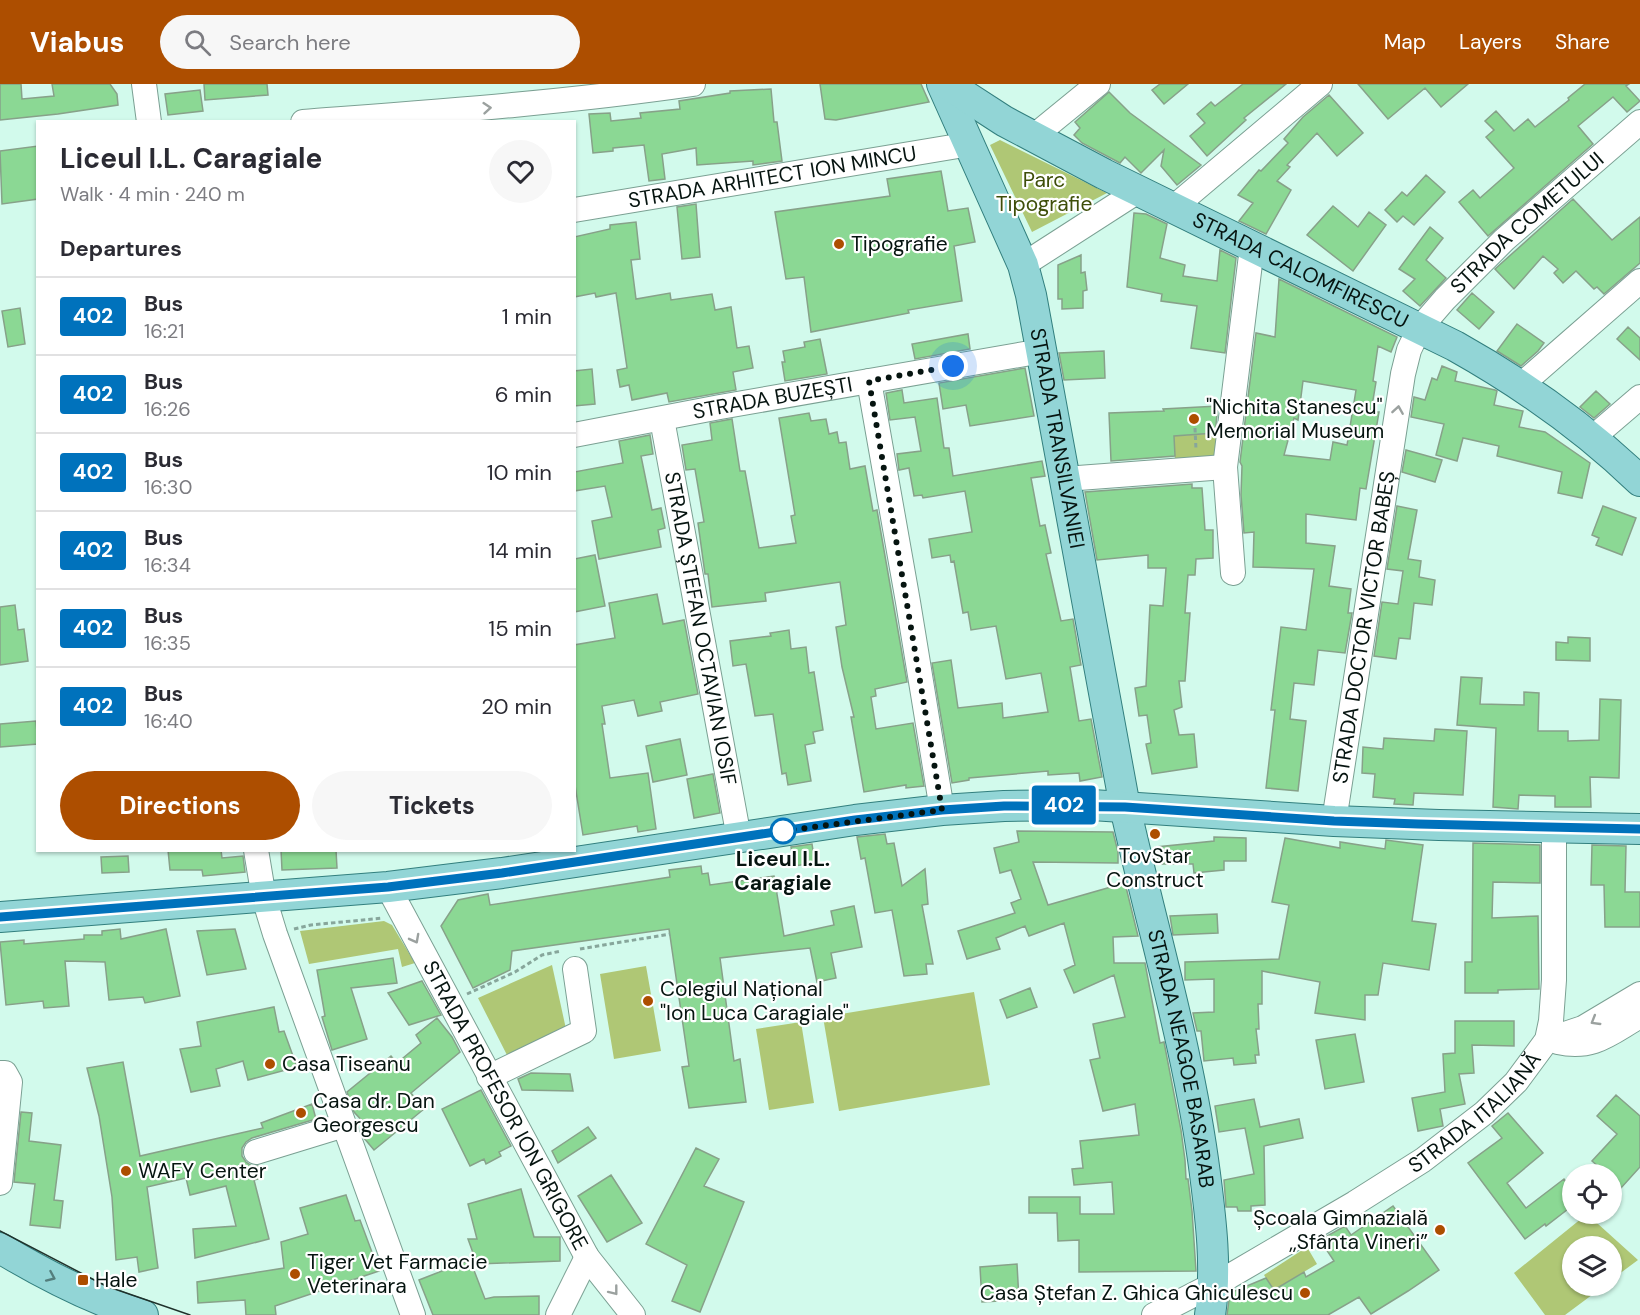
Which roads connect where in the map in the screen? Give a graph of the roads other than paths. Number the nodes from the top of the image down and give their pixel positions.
1 (128, 84) edge
2 (693, 84) edge
3 (942, 84) edge
4 (947, 84) edge
5 (1098, 84) edge
6 (1320, 84) edge
7 (146, 102) edge
8 (453, 116) edge
9 (353, 120) edge
10 (1640, 122) edge
11 (1033, 136) junction
12 (970, 144) junction
13 (1138, 191) junction
14 (1173, 208) junction
15 (576, 210) edge
16 (1252, 247) junction
17 (1023, 265) junction
18 (1640, 281) edge
19 (1419, 328) junction
20 (1042, 351) junction
21 (869, 381) junction
22 (1521, 385) junction
23 (1640, 397) edge
24 (662, 419) junction
25 (576, 435) edge
26 (1591, 439) junction
27 (1225, 467) junction
28 (1639, 478) edge
29 (1065, 479) junction
30 (1233, 573) dead end
31 (1125, 807) junction
32 (942, 810) junction
33 (1334, 821) junction
34 (1554, 828) junction
35 (1640, 829) edge
36 (739, 838) junction
37 (256, 852) edge
38 (573, 857) edge
39 (388, 887) junction
40 (264, 898) junction
41 (0, 917) edge
42 (572, 956) road end
43 (1640, 994) edge
44 (1640, 1016) edge
45 (1546, 1040) junction
46 (0, 1073) edge
47 (489, 1077) junction
48 (344, 1125) junction
49 (256, 1152) dead end
50 (0, 1183) edge
51 (0, 1248) edge
52 (587, 1257) junction
53 (1213, 1286) junction
54 (128, 1313) edge
55 (413, 1315) edge
56 (558, 1315) edge
57 (633, 1315) edge
58 (1154, 1315) edge
59 (1210, 1315) edge

1 - 7 street
8 -> 2 street
3 - 12 main road, STRADA TRANSILVANIEI
4 - 11 main road, STRADA CALOMFIRESCU
5 - 11 street
6 - 14 street
8 - 9 street
10 - 19 street, STRADA COMETULUI
11 - 13 main road, STRADA CALOMFIRESCU
12 - 15 street, STRADA ARHITECT ION MINCU
12 - 17 main road, STRADA TRANSILVANIEI
13 - 14 main road, STRADA CALOMFIRESCU
13 - 17 street
14 - 16 main road, STRADA CALOMFIRESCU
16 - 19 main road, STRADA CALOMFIRESCU
16 - 27 street
17 - 20 main road, STRADA TRANSILVANIEI
18 - 22 street
19 - 22 main road, STRADA CALOMFIRESCU
33 -> 19 street, STRADA DOCTOR VICTOR BABEȘ
20 - 21 street, STRADA BUZEȘTI
20 - 29 main road, STRADA TRANSILVANIEI
21 - 24 street, STRADA BUZEȘTI
21 - 32 street
22 - 26 main road, STRADA CALOMFIRESCU
23 - 26 street
24 - 25 street, STRADA BUZEȘTI
24 - 36 street, STRADA ȘTEFAN OCTAVIAN IOSIF
26 - 28 main road, STRADA CALOMFIRESCU
27 - 29 street
27 - 30 street
29 - 31 main road, STRADA TRANSILVANIEI
31 - 32 main road
31 - 33 main road
31 - 53 main road, STRADA NEAGOE BASARAB
32 - 36 main road
33 - 34 main road
34 - 35 main road
34 - 45 street, STRADA ITALIANĂ
36 - 38 main road
37 - 40 street
38 - 39 main road
39 - 40 main road
39 -> 47 street, STRADA PROFESOR ION GRIGORE
40 - 41 main road
40 - 48 street
42 - 47 street
43 -> 45 street
44 - 45 street
45 - 53 street, STRADA ITALIANĂ
46 - 50 street
47 - 52 street, STRADA PROFESOR ION GRIGORE
48 - 49 street
48 - 55 street
51 -> 54 main road
52 - 56 street
52 -> 57 street, STRADA PROFESOR ION GRIGORE
53 - 58 street, STRADA ITALIANĂ
53 - 59 main road, STRADA NEAGOE BASARAB

